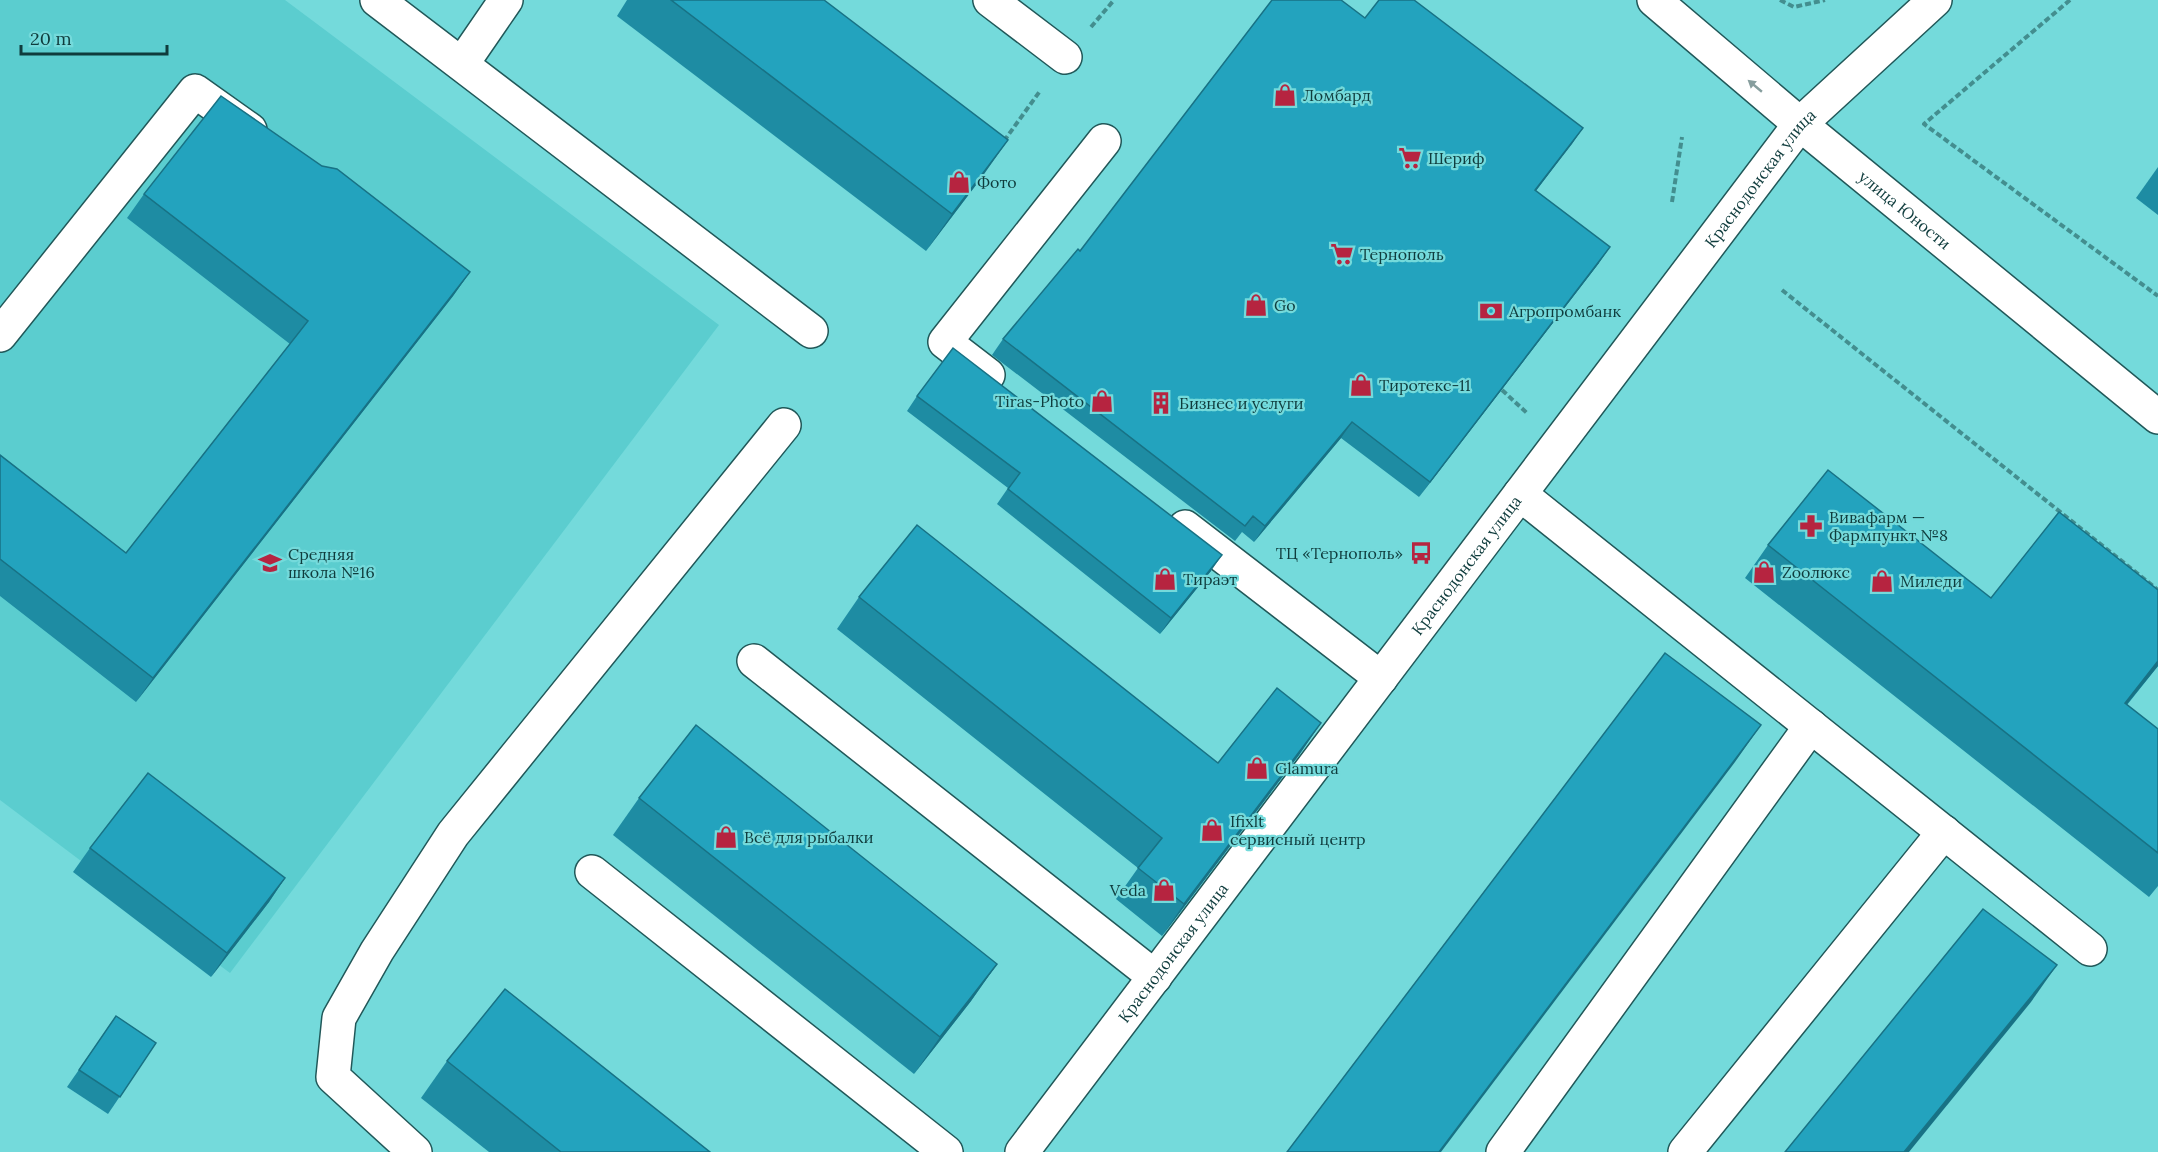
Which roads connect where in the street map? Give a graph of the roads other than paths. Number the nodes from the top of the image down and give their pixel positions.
1 (377, 0) edge
2 (506, 0) edge
3 (990, 0) edge
4 (1654, 0) edge
5 (1935, 0) edge
6 (1065, 57) dead end
7 (462, 64) junction
8 (1800, 124) junction
9 (1104, 141) dead end
10 (278, 149) edge
11 (811, 331) dead end
12 (0, 335) edge
13 (1011, 393) edge
14 (2158, 417) edge
15 (784, 425) dead end
16 (1520, 494) junction
17 (1163, 510) edge
18 (754, 661) dead end
19 (1381, 678) junction
20 (1811, 726) junction
21 (1944, 832) junction
22 (592, 872) dead end
23 (2090, 949) dead end
24 (1155, 976) junction
25 (415, 1152) edge
26 (946, 1152) edge
27 (1022, 1152) edge
28 (1503, 1152) edge
29 (1685, 1152) edge

1 - 7 street
2 - 7 street
3 - 6 street
8 -> 4 street, улица Юности
5 - 8 street, Краснодонская улица
7 - 11 street
8 - 14 street, улица Юности
8 - 16 street, Краснодонская улица
9 - 13 street
10 - 12 street
15 - 25 street
16 - 19 street, Краснодонская улица
16 - 20 street
17 - 19 street
18 - 24 street
19 - 24 street, Краснодонская улица
20 - 21 street
20 - 28 street
21 - 23 street
21 - 29 street
22 - 26 street
24 - 27 street, Краснодонская улица

